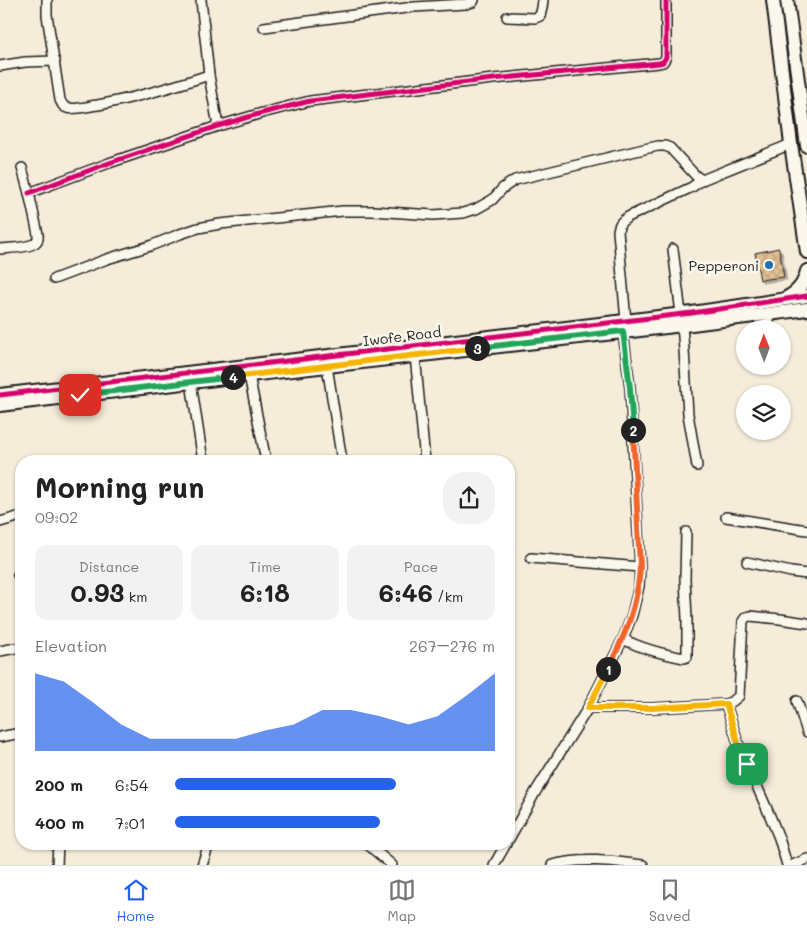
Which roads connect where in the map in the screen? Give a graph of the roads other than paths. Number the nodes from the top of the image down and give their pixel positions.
1 (47, 0) edge
2 (202, 0) edge
3 (474, 0) edge
4 (543, 0) edge
5 (666, 0) edge
6 (773, 0) edge
7 (787, 0) edge
8 (507, 17) dead end
9 (264, 26) dead end
10 (55, 61) junction
11 (0, 66) edge
12 (209, 75) junction
13 (218, 126) junction
14 (806, 140) edge
15 (791, 144) junction
16 (22, 168) dead end
17 (702, 180) junction
18 (29, 193) junction
19 (0, 249) edge
20 (673, 249) dead end
21 (807, 252) edge
22 (807, 272) edge
23 (54, 279) dead end
24 (807, 296) edge
25 (781, 301) junction
26 (807, 309) edge
27 (768, 314) junction
28 (681, 320) junction
29 (769, 320) edge
30 (624, 326) junction
31 (415, 355) junction
32 (327, 366) junction
33 (249, 375) junction
34 (191, 382) junction
35 (0, 395) edge
36 (0, 405) edge
37 (202, 455) edge
38 (265, 455) edge
39 (341, 455) edge
40 (425, 455) edge
41 (696, 466) dead end
42 (726, 516) dead end
43 (15, 518) edge
44 (0, 522) edge
45 (807, 530) edge
46 (686, 532) dead end
47 (531, 558) dead end
48 (747, 562) dead end
49 (640, 567) junction
50 (807, 574) edge
51 (807, 623) edge
52 (623, 639) junction
53 (15, 648) edge
54 (0, 651) edge
55 (797, 701) dead end
56 (726, 704) junction
57 (588, 708) junction
58 (807, 732) edge
59 (15, 734) edge
60 (0, 737) edge
61 (515, 827) edge
62 (58, 850) edge
63 (207, 850) edge
64 (373, 850) edge
65 (503, 850) edge
66 (807, 859) edge
67 (583, 863) edge
68 (57, 865) edge
69 (202, 865) edge
70 (392, 865) edge
71 (494, 865) edge
72 (552, 865) edge
73 (643, 865) edge
74 (787, 865) edge
75 (794, 865) edge

1 - 10 street
2 - 12 street
3 - 9 street
4 - 8 street
5 - 13 street
6 - 15 street
7 - 14 street
10 - 11 street
10 - 12 street
12 - 13 street
13 - 18 street
15 - 17 street
15 - 21 street
16 - 18 street
17 - 23 street
17 - 30 street
18 - 19 street
20 - 28 street
22 - 25 street
24 - 25 street, Iwofe Road
25 - 28 street, Iwofe Road
26 - 27 street, Iwofe Road
27 - 28 street, Iwofe Road
27 - 29 street
28 - 30 street, Iwofe Road
28 - 41 street
30 - 31 street, Iwofe Road
30 - 35 street, Iwofe Road
30 - 49 street
31 - 32 street, Iwofe Road
31 - 40 street
32 - 33 street, Iwofe Road
32 - 39 street
33 - 34 street, Iwofe Road
33 - 38 street
34 - 36 street, Iwofe Road
34 - 37 street
42 - 45 street
43 - 44 street
46 - 52 street
47 - 49 street
48 - 50 street
49 - 52 street
51 - 56 street
52 - 57 street
53 - 54 street
55 - 58 street
56 - 57 street
56 - 74 street
57 - 61 street
59 - 60 street
62 - 68 street
63 - 69 street
64 - 70 street
65 - 71 street
66 - 75 street
67 - 72 street
67 - 73 street

